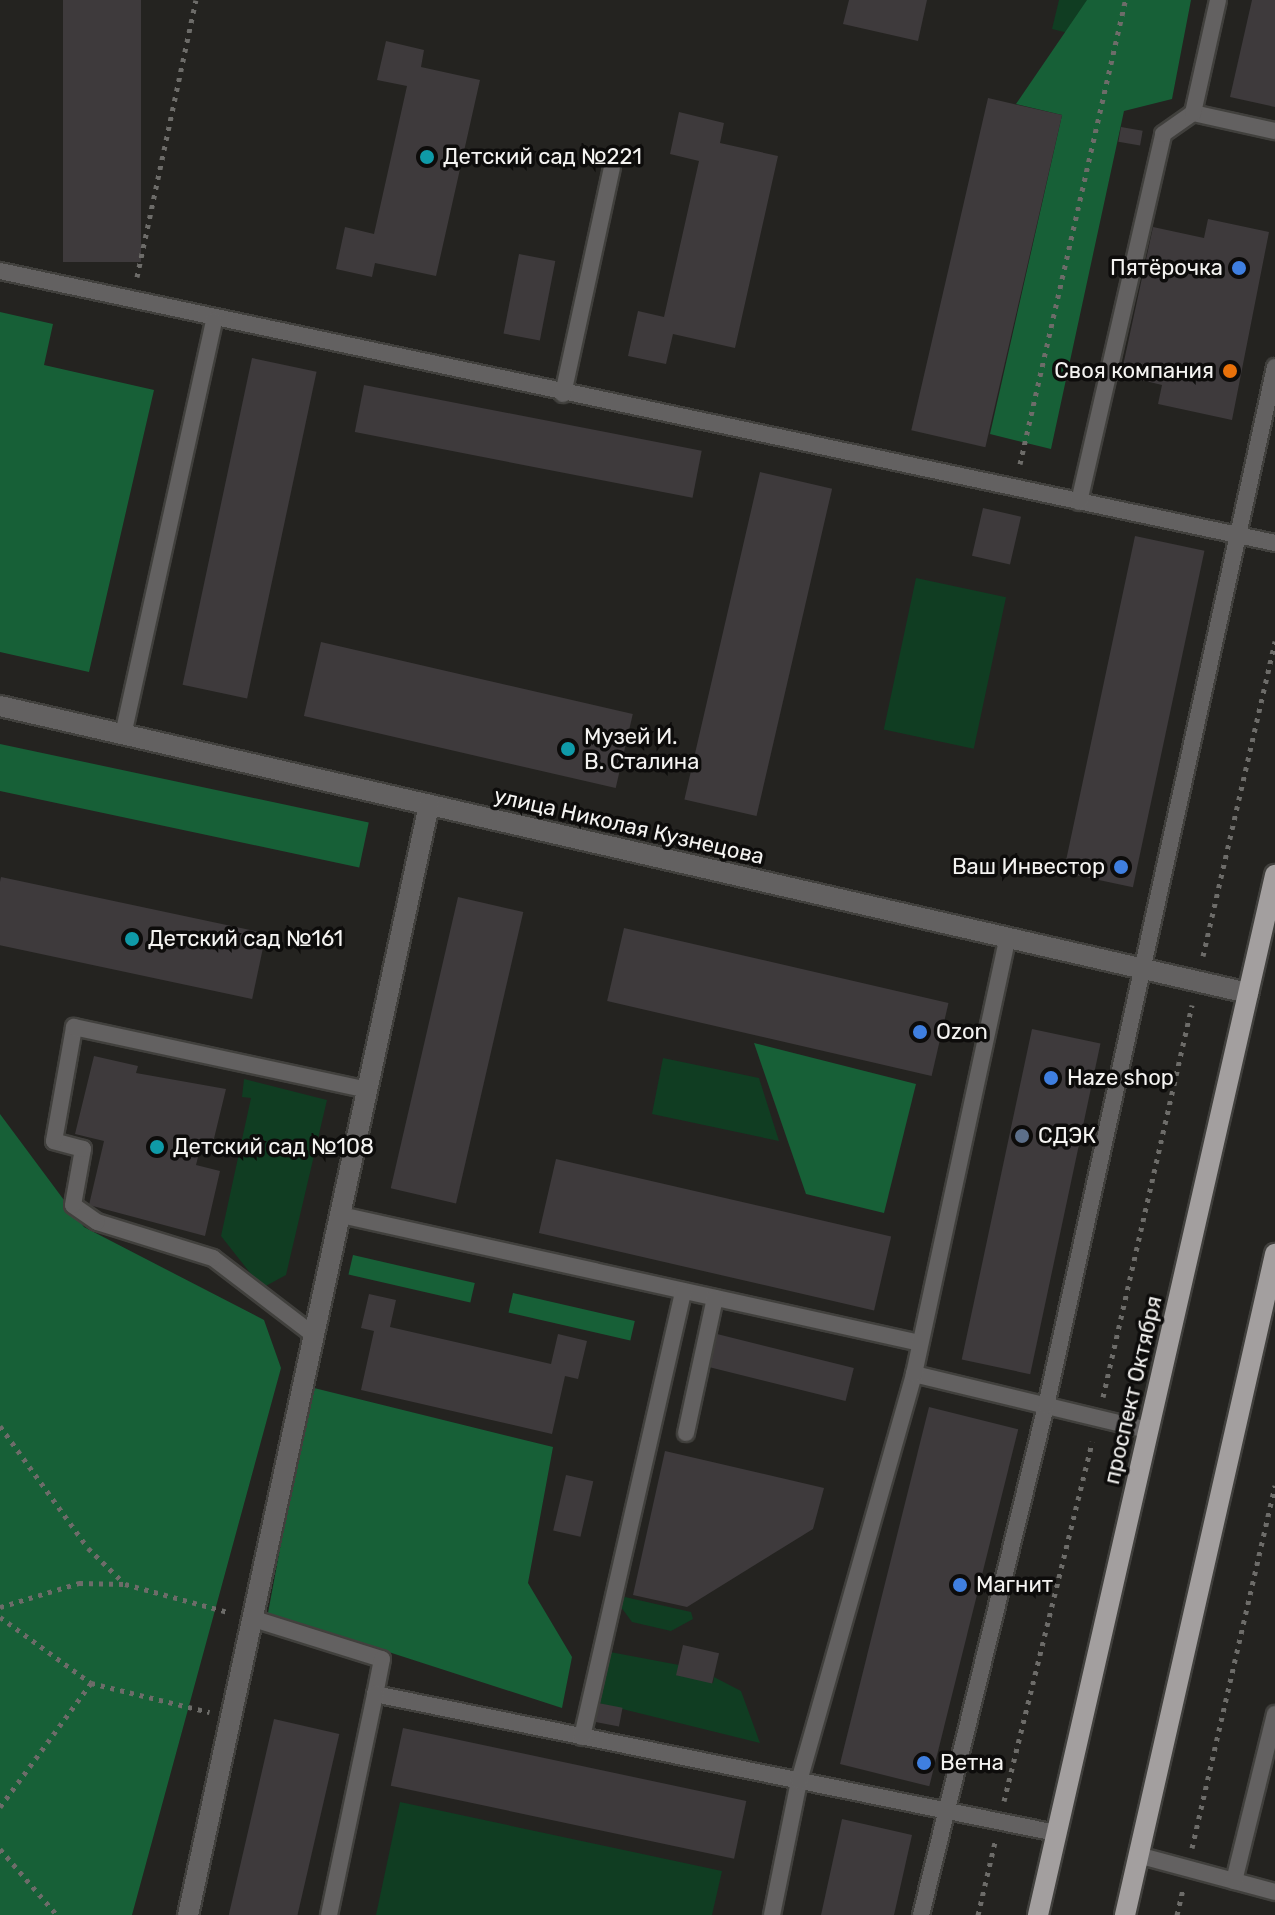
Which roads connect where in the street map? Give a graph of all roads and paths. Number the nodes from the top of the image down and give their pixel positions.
1 (196, 0) edge
2 (1125, 0) edge
3 (1218, 0) edge
4 (1193, 113) junction
5 (1275, 131) edge
6 (612, 168) dead end
7 (0, 271) edge
8 (131, 302) junction
9 (214, 321) junction
10 (1275, 367) edge
11 (563, 394) junction
12 (1014, 488) junction
13 (1079, 502) junction
14 (1239, 535) junction
15 (1275, 543) edge
16 (1275, 641) edge
17 (0, 706) edge
18 (123, 735) junction
19 (429, 805) junction
20 (1275, 875) edge
21 (1007, 939) junction
22 (1142, 970) junction
23 (1197, 982) junction
24 (1248, 993) junction
25 (368, 1090) junction
26 (341, 1215) junction
27 (1275, 1254) edge
28 (683, 1291) junction
29 (715, 1298) junction
30 (315, 1336) junction
31 (920, 1343) junction
32 (914, 1374) junction
33 (1046, 1406) junction
34 (1098, 1418) junction
35 (0, 1426) edge
36 (1148, 1430) junction
37 (686, 1433) dead end
38 (1275, 1485) edge
39 (125, 1584) junction
40 (0, 1607) edge
41 (0, 1617) edge
42 (254, 1619) junction
43 (91, 1683) junction
44 (375, 1694) junction
45 (1275, 1714) edge
46 (233, 1719) junction
47 (582, 1737) junction
48 (799, 1781) junction
49 (0, 1807) edge
50 (944, 1810) junction
51 (999, 1822) junction
52 (1056, 1833) junction
53 (0, 1849) edge
54 (1138, 1855) junction
55 (1188, 1867) junction
56 (1234, 1881) junction
57 (1275, 1892) edge
58 (57, 1915) edge
59 (188, 1915) edge
60 (329, 1915) edge
61 (772, 1915) edge
62 (921, 1915) edge
63 (978, 1915) edge
64 (1038, 1915) edge
65 (1125, 1915) edge
66 (1177, 1915) edge

1 - 8 path
2 - 12 path
3 - 4 lane
4 - 5 lane
4 - 13 lane
6 - 11 lane
7 - 8 lane
8 - 9 lane
9 - 11 lane
9 - 18 lane
10 - 14 lane
11 - 12 lane
12 - 13 lane
13 - 14 lane
14 - 15 lane
14 - 22 lane
16 - 23 path
17 - 18 street, улица Николая Кузнецова
18 - 19 street, улица Николая Кузнецова
19 - 21 street, улица Николая Кузнецова
19 - 25 street
20 - 24 main road, проспект Октября
21 - 22 street, улица Николая Кузнецова
21 - 31 lane
22 - 23 street, улица Николая Кузнецова
22 - 33 lane
23 - 24 street, улица Николая Кузнецова
23 - 34 path
24 - 36 main road, проспект Октября
25 - 26 street
25 - 30 lane
26 - 28 lane
26 - 30 street
27 - 54 main road
28 - 29 lane
28 - 47 lane
29 - 31 lane
29 - 37 lane
30 - 42 street
31 - 32 lane
32 - 33 lane
32 - 48 lane
33 - 34 lane
33 - 50 lane
34 - 36 lane
34 - 51 path
35 - 39 path
36 - 52 main road, проспект Октября
38 - 55 path
39 - 40 path
39 - 42 path
41 - 43 path
42 - 44 lane
42 - 46 street
43 - 46 path
43 - 49 path
44 - 47 lane
44 - 60 lane
45 - 56 lane
46 - 59 street
47 - 48 lane
48 - 50 lane
48 - 61 lane
50 - 51 lane
50 - 62 lane
51 - 52 lane
51 - 63 path
52 - 64 main road, проспект Октября
53 - 58 path
54 - 55 lane
54 - 65 main road
55 - 56 lane
55 - 66 path
56 - 57 lane

